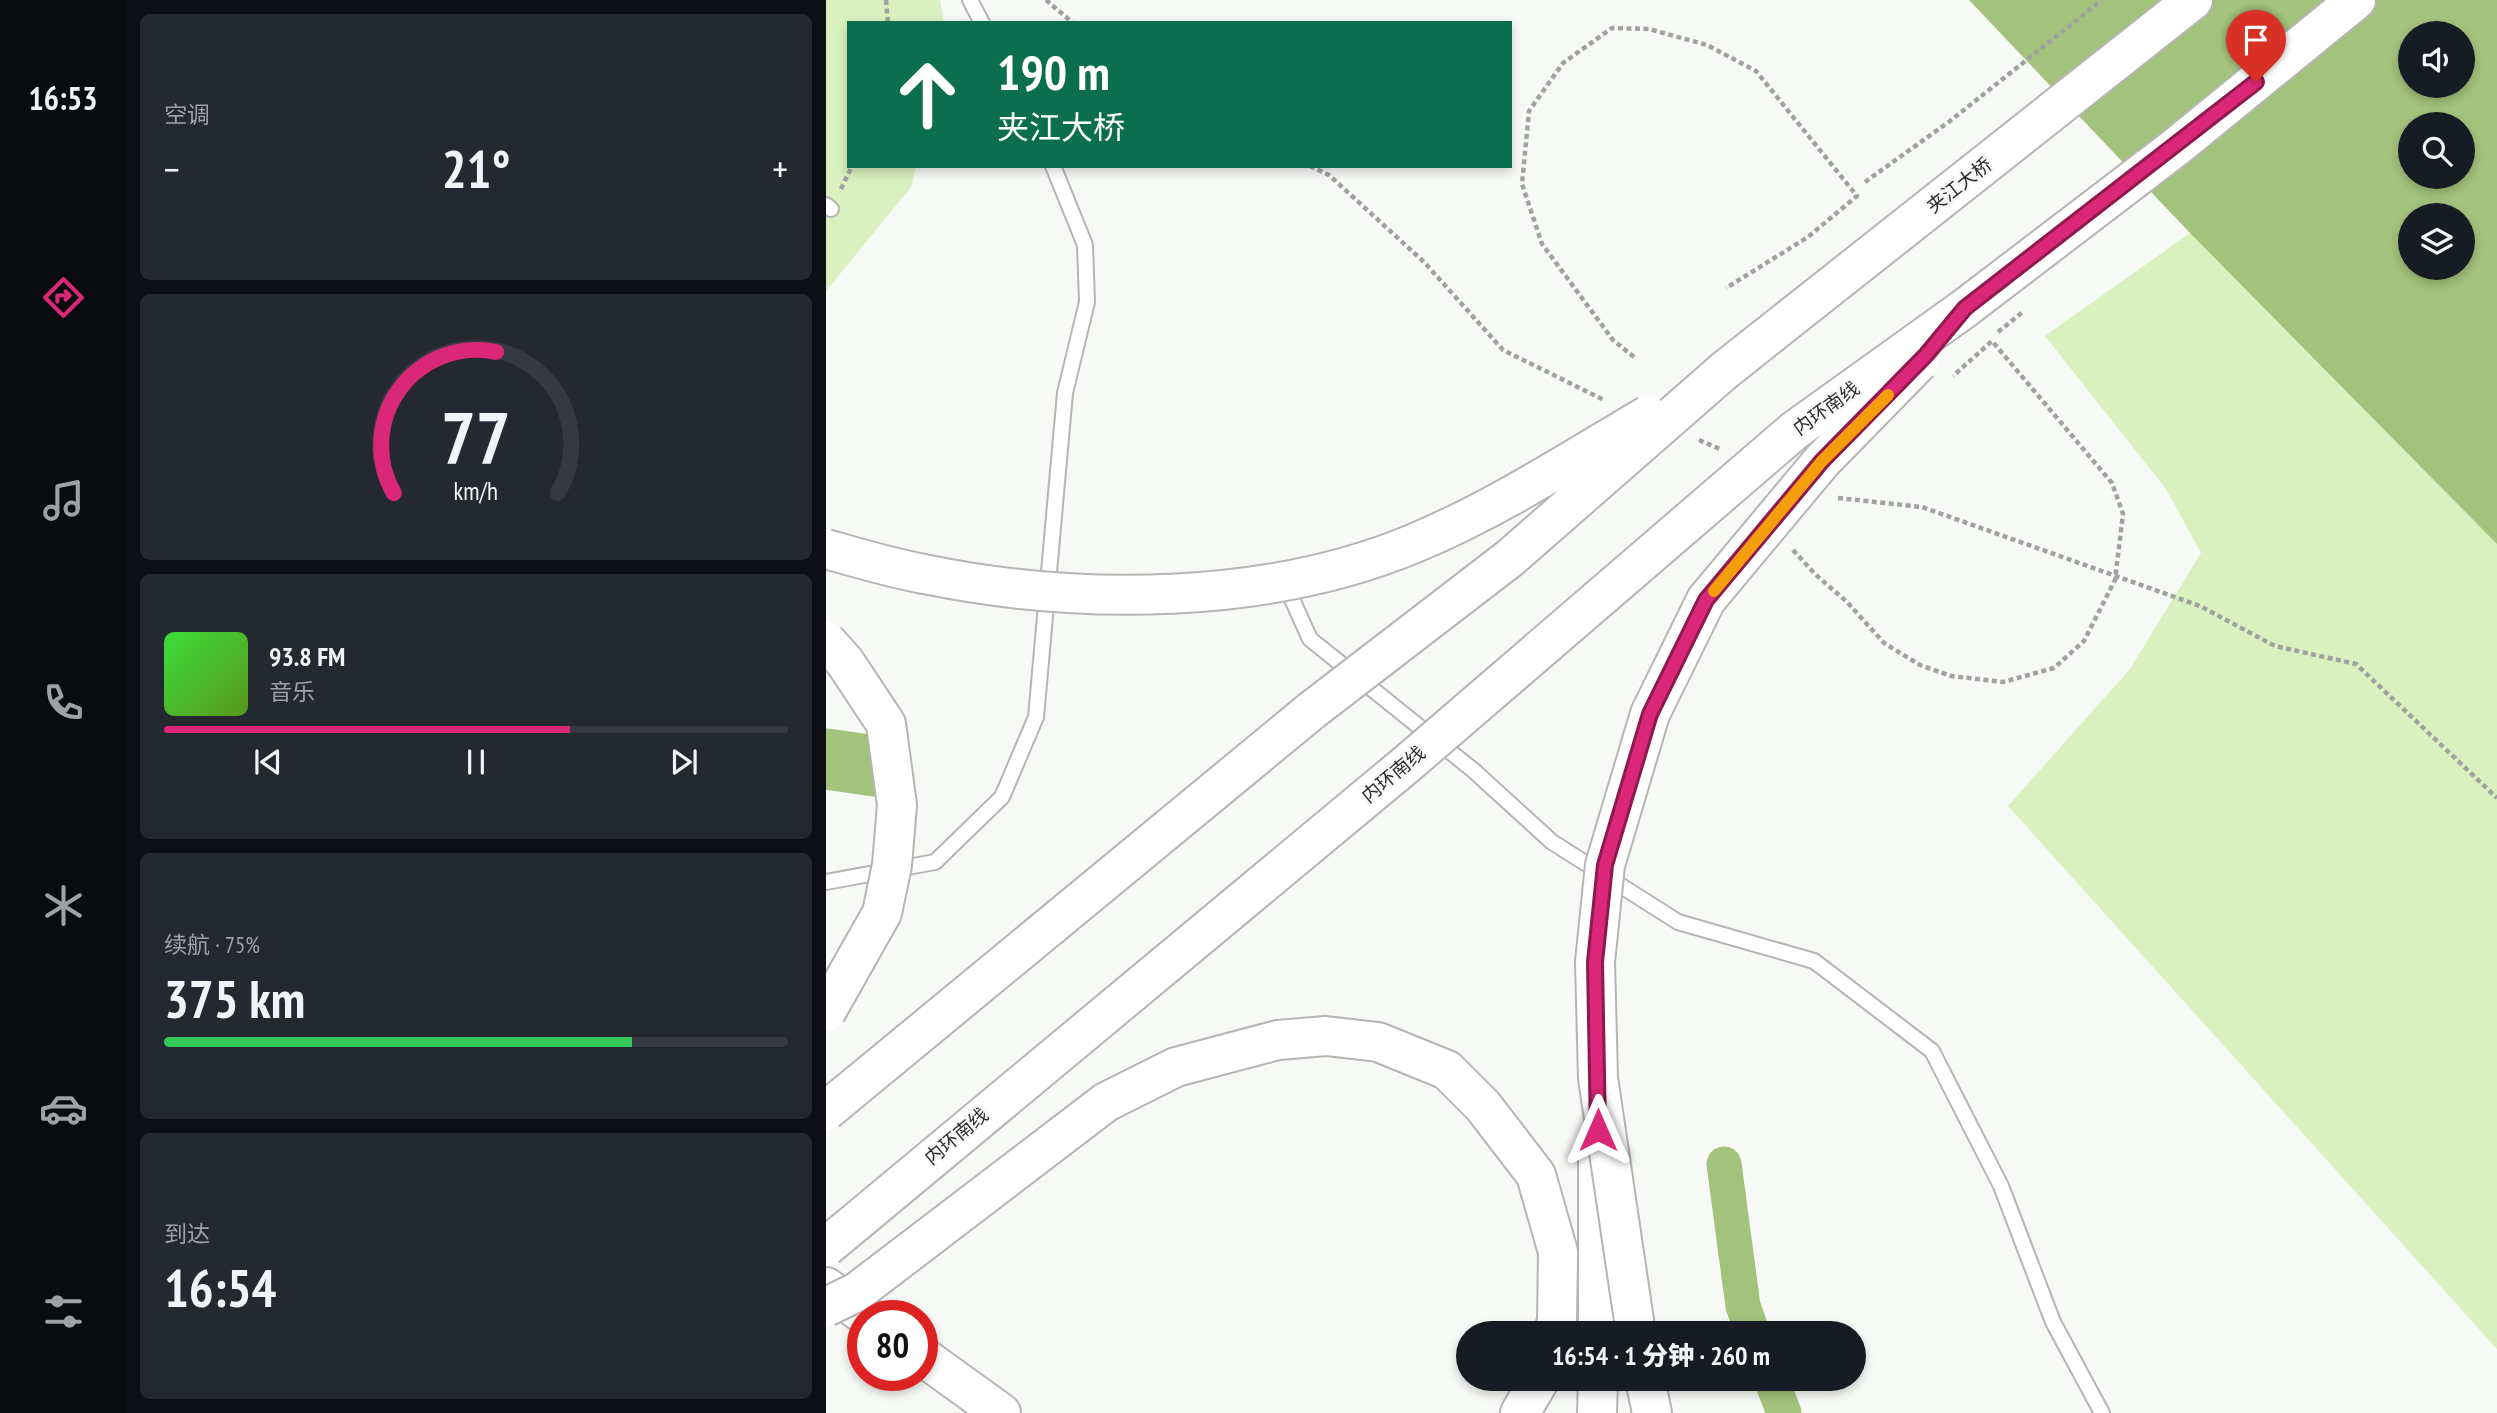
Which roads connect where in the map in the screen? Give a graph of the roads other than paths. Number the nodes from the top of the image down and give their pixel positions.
1 (970, 0) edge
2 (2193, 0) edge
3 (2356, 0) edge
4 (981, 21) edge
5 (1054, 168) edge
6 (1965, 308) junction
7 (1725, 370) junction
8 (826, 549) edge
9 (1286, 586) dead end
10 (826, 641) edge
11 (826, 882) edge
12 (826, 1012) edge
13 (1598, 1078) junction
14 (826, 1111) edge
15 (826, 1247) edge
16 (826, 1287) edge
17 (847, 1302) edge
18 (826, 1307) edge
19 (1557, 1321) edge
20 (1598, 1321) edge
21 (1634, 1321) edge
22 (938, 1368) edge
23 (1533, 1391) edge
24 (1598, 1391) edge
25 (1647, 1391) edge
26 (1001, 1413) edge
27 (1520, 1413) edge
28 (1597, 1413) edge
29 (1652, 1413) edge
30 (2102, 1413) edge

1 - 4 lane
2 - 7 highway, 夹江大桥
3 - 6 highway
5 - 11 lane
6 - 13 highway, bridge
6 - 15 highway, 内环南线, bridge
7 - 8 highway, bridge
7 - 14 highway, bridge
9 - 30 lane
10 - 12 highway, bridge
13 - 20 highway, bridge
13 - 21 highway, bridge
16 - 17 highway
18 - 19 highway, bridge
22 - 26 highway
23 - 27 highway
24 - 28 highway
25 - 29 highway

